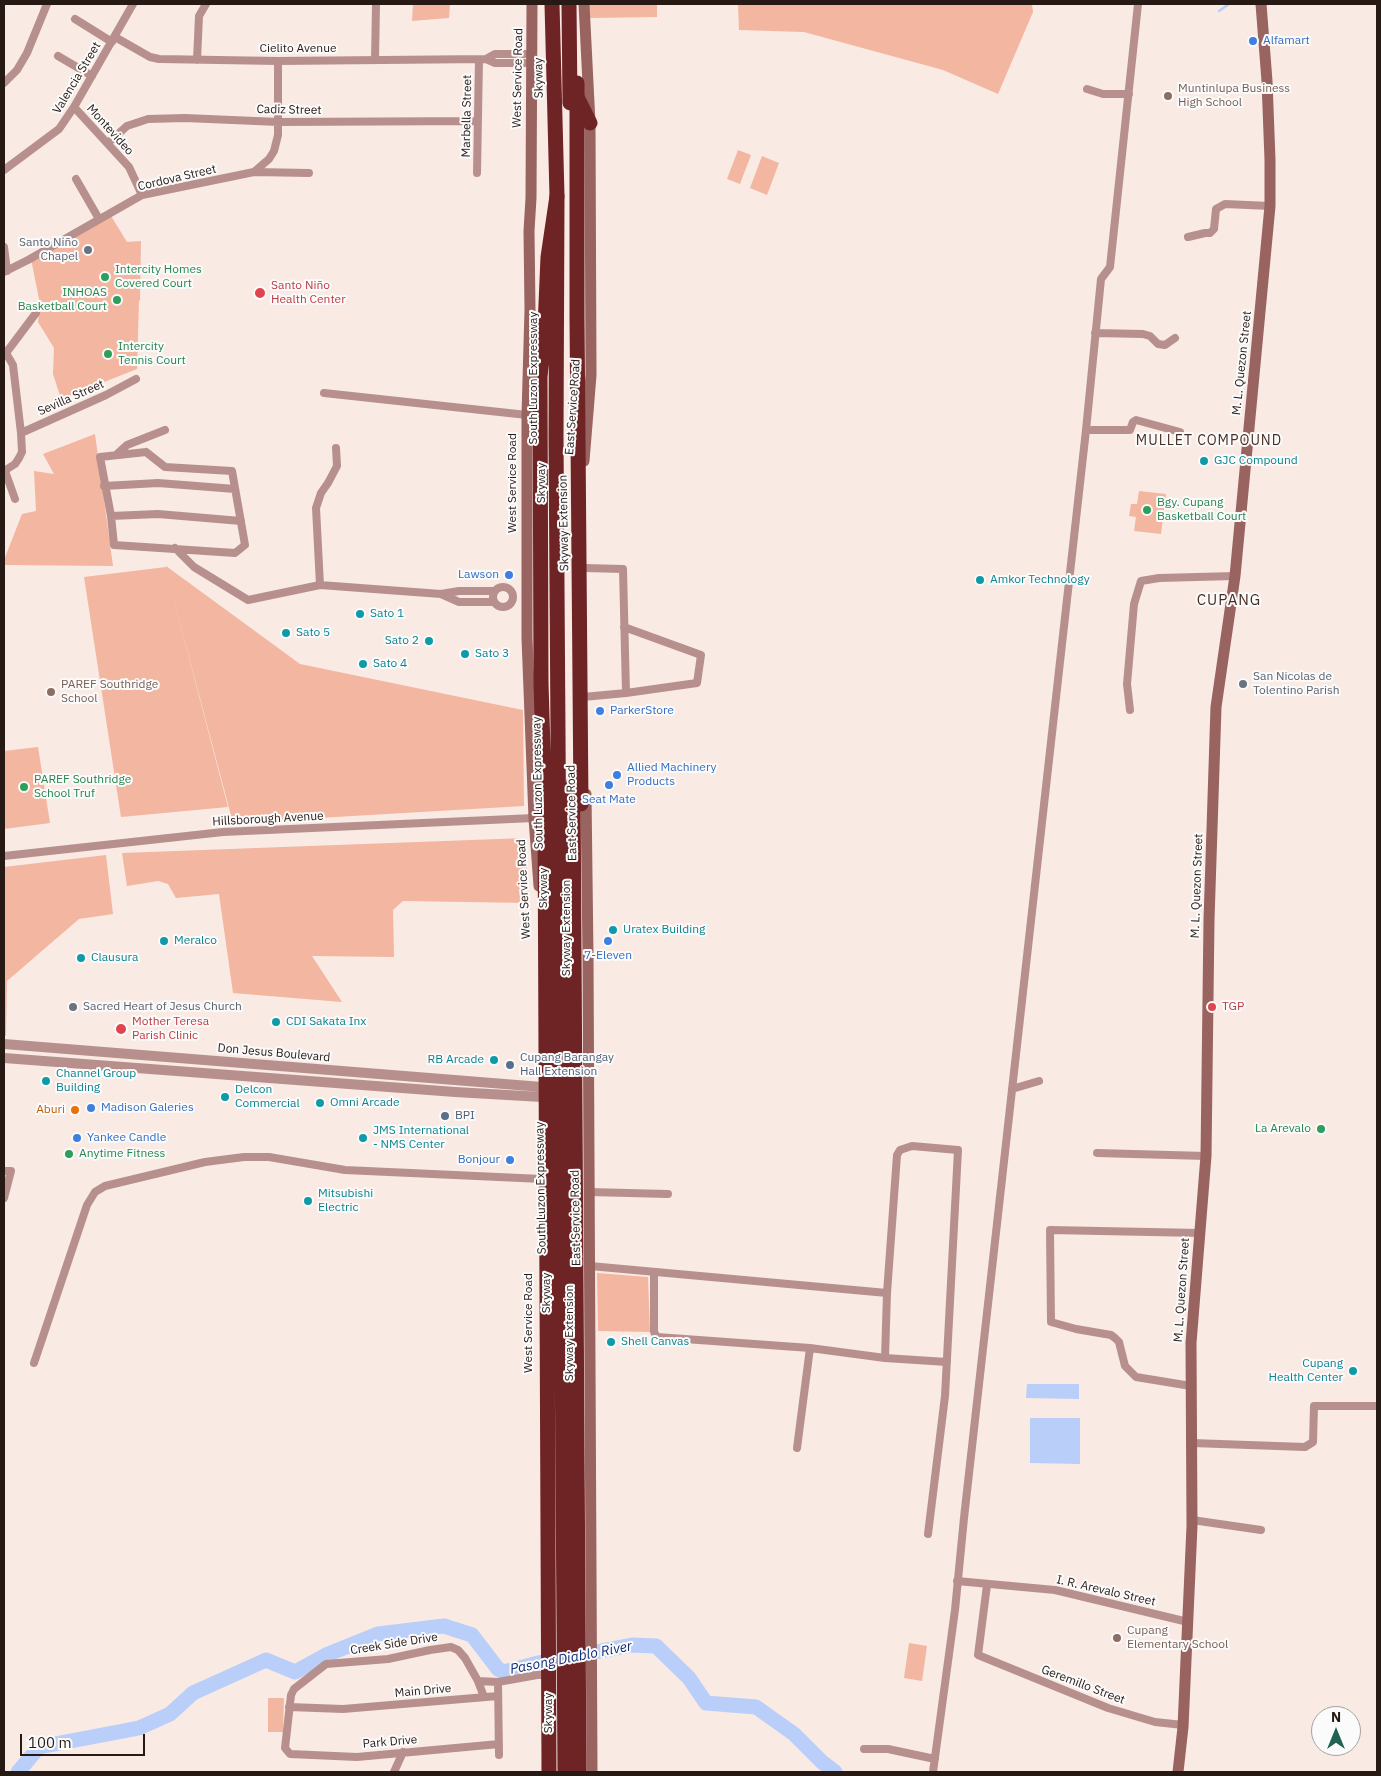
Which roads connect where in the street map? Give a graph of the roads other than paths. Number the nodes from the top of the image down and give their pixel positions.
1 (47, 4) edge
2 (122, 4) edge
3 (206, 4) edge
4 (376, 4) edge
5 (532, 4) edge
6 (547, 4) edge
7 (552, 4) edge
8 (558, 4) edge
9 (569, 4) edge
10 (577, 4) edge
11 (584, 4) edge
12 (1138, 4) edge
13 (1261, 4) edge
14 (132, 6) edge
15 (75, 19) dead end
16 (114, 39) junction
17 (512, 54) junction
18 (58, 56) dead end
19 (532, 58) junction
20 (197, 60) junction
21 (375, 60) junction
22 (482, 60) junction
23 (278, 61) junction
24 (512, 63) junction
25 (92, 76) junction
26 (4, 83) edge
27 (573, 83) junction
28 (1086, 89) dead end
29 (1129, 94) junction
30 (74, 107) junction
31 (478, 121) junction
32 (279, 122) junction
33 (590, 123) junction
34 (108, 143) junction
35 (4, 170) edge
36 (254, 172) junction
37 (309, 173) dead end
38 (477, 173) dead end
39 (76, 179) dead end
40 (142, 195) junction
41 (557, 196) junction
42 (1270, 206) junction
43 (99, 219) junction
44 (1188, 236) dead end
45 (4, 247) edge
46 (5, 271) edge
47 (36, 313) dead end
48 (1095, 333) junction
49 (1175, 338) dead end
50 (5, 352) edge
51 (133, 381) dead end
52 (324, 393) dead end
53 (527, 415) junction
54 (164, 430) dead end
55 (1086, 430) junction
56 (1180, 432) dead end
57 (21, 433) junction
58 (144, 438) junction
59 (336, 448) dead end
60 (146, 452) junction
61 (116, 455) junction
62 (5, 471) edge
63 (104, 486) junction
64 (235, 489) junction
65 (15, 499) dead end
66 (111, 516) junction
67 (241, 521) junction
68 (175, 548) junction
69 (203, 552) junction
70 (194, 567) junction
71 (584, 568) junction
72 (1235, 576) junction
73 (320, 585) junction
74 (494, 591) junction
75 (441, 594) junction
76 (513, 596) junction
77 (527, 596) junction
78 (492, 602) junction
79 (624, 627) junction
80 (626, 693) junction
81 (583, 697) junction
82 (1130, 710) dead end
83 (534, 818) junction
84 (4, 856) edge
85 (4, 1044) edge
86 (4, 1058) edge
87 (361, 1073) junction
88 (1039, 1081) dead end
89 (360, 1085) junction
90 (1012, 1089) junction
91 (542, 1092) junction
92 (1097, 1154) dead end
93 (1206, 1156) junction
94 (4, 1171) edge
95 (542, 1179) junction
96 (589, 1192) junction
97 (668, 1194) dead end
98 (4, 1198) edge
99 (1200, 1233) junction
100 (590, 1266) junction
101 (654, 1272) junction
102 (887, 1293) junction
103 (810, 1348) junction
104 (885, 1358) junction
105 (946, 1362) junction
106 (34, 1363) dead end
107 (1192, 1386) junction
108 (1377, 1406) edge
109 (1192, 1443) junction
110 (797, 1448) dead end
111 (1192, 1520) junction
112 (1261, 1530) dead end
113 (928, 1534) dead end
114 (958, 1581) junction
115 (987, 1585) junction
116 (1188, 1622) junction
117 (585, 1654) junction
118 (551, 1663) junction
119 (478, 1681) junction
120 (498, 1682) junction
121 (484, 1696) junction
122 (498, 1696) junction
123 (289, 1708) junction
124 (1183, 1724) junction
125 (499, 1744) junction
126 (285, 1748) joint
127 (864, 1749) dead end
128 (403, 1752) junction
129 (499, 1755) dead end
130 (934, 1759) junction
131 (394, 1772) edge
132 (547, 1772) edge
133 (563, 1772) edge
134 (571, 1772) edge
135 (579, 1772) edge
136 (587, 1772) edge
137 (592, 1772) edge
138 (933, 1772) edge
139 (1178, 1772) edge

1 - 26 street
2 - 14 street
3 - 20 street
4 - 21 street
5 - 19 main road, West Service Road
6 - 118 highway, South Luzon Expressway
7 - 41 highway, Skyway
8 - 134 highway, Skyway
9 - 27 highway
10 - 27 highway
11 - 33 main road, East Service Road
12 - 29 street
13 - 42 main road, M. L. Quezon Street
14 - 16 street, Valencia Street
15 - 16 street, Cielito Avenue
16 - 20 street, Cielito Avenue
16 - 25 street, Valencia Street
17 - 19 street, Cielito Avenue
17 - 22 street, Cielito Avenue
17 - 24 street
18 - 25 street
19 - 24 street, Cielito Avenue
19 - 53 main road, West Service Road
20 - 23 street, Cielito Avenue
21 - 22 street, Cielito Avenue
21 - 23 street, Cielito Avenue
22 - 24 street, Cielito Avenue
22 - 31 street, Marbella Street
23 - 32 street
25 - 30 street, Valencia Street
27 - 33 highway
27 - 117 highway
27 - 136 highway, Skyway Extension, bridge
28 - 29 street
29 - 48 street
30 - 34 street, Montevideo
30 - 35 street, Valencia Street
31 - 32 street, Cadiz Street
31 - 38 street, Marbella Street
32 - 34 street, Cadiz Street
32 - 36 street
33 - 71 main road, East Service Road
34 - 40 street, Montevideo
36 - 37 street, Cordova Street
36 - 40 street, Cordova Street
39 - 43 street
40 - 43 street, Cordova Street
41 - 132 highway, Skyway Extension, bridge
41 - 133 highway, Skyway, bridge
42 - 44 street
42 - 72 main road, M. L. Quezon Street
43 - 46 street, Cordova Street
45 - 46 street
47 - 50 street
48 - 49 street
48 - 55 street
50 - 57 street
51 - 57 street, Sevilla Street
52 - 53 street
53 - 77 main road, West Service Road
54 - 58 street
55 - 56 street
55 - 90 street
57 - 62 street
58 - 60 street
58 - 61 street
59 - 73 street
60 - 61 street
60 - 64 street
61 - 63 street
62 - 65 street
63 - 64 street
63 - 66 street
64 - 67 street
66 - 67 street
66 - 68 street
67 - 69 street
68 - 69 street
68 - 70 street
69 - 70 street
70 - 73 street
71 - 79 street
71 - 81 main road, East Service Road
72 - 82 street
72 - 93 main road, M. L. Quezon Street
73 - 75 street
74 - 75 street
74 - 76 street
74 - 78 street
75 - 78 street
76 - 77 street
76 - 78 street
77 - 83 main road, West Service Road
79 - 80 street
79 - 80 street
80 - 81 street
81 - 96 main road, East Service Road
83 - 84 street, Hillsborough Avenue
83 - 91 main road, West Service Road
85 - 87 street, Don Jesus Boulevard
86 - 89 street, Don Jesus Boulevard
87 - 89 street
87 - 91 street, Don Jesus Boulevard
88 - 90 street
89 - 91 street, Don Jesus Boulevard
90 - 114 street
91 - 95 main road, West Service Road
92 - 93 street
93 - 99 main road, M. L. Quezon Street
94 - 98 street
95 - 106 street
95 - 118 main road, West Service Road
96 - 97 street
96 - 100 main road, East Service Road
99 - 107 main road, M. L. Quezon Street
99 - 107 street
100 - 101 street
100 - 117 main road, East Service Road
101 - 102 street
101 - 103 street
102 - 104 street
102 - 105 street
103 - 104 street
103 - 110 street
104 - 105 street
105 - 113 street
107 - 109 main road, M. L. Quezon Street
108 - 109 street
109 - 111 main road, M. L. Quezon Street
111 - 112 street
111 - 116 main road, M. L. Quezon Street
114 - 115 street, I. R. Arevalo Street
114 - 130 street
115 - 116 street, I. R. Arevalo Street
115 - 124 street, Geremillo Street
116 - 124 main road, M. L. Quezon Street
117 - 135 highway
117 - 137 main road, East Service Road
118 - 120 street
118 - 132 main road, West Service Road
118 - 133 highway, South Luzon Expressway
119 - 120 street
119 - 121 street, Creek Side Drive
119 - 123 street, Creek Side Drive
120 - 122 street
121 - 122 street, Main Drive
121 - 123 street, Main Drive
122 - 125 street
123 - 126 street, Creek Side Drive
124 - 139 main road, M. L. Quezon Street
125 - 128 street, Park Drive
125 - 129 street
126 - 128 street, Park Drive
127 - 130 street
128 - 131 street
130 - 138 street

